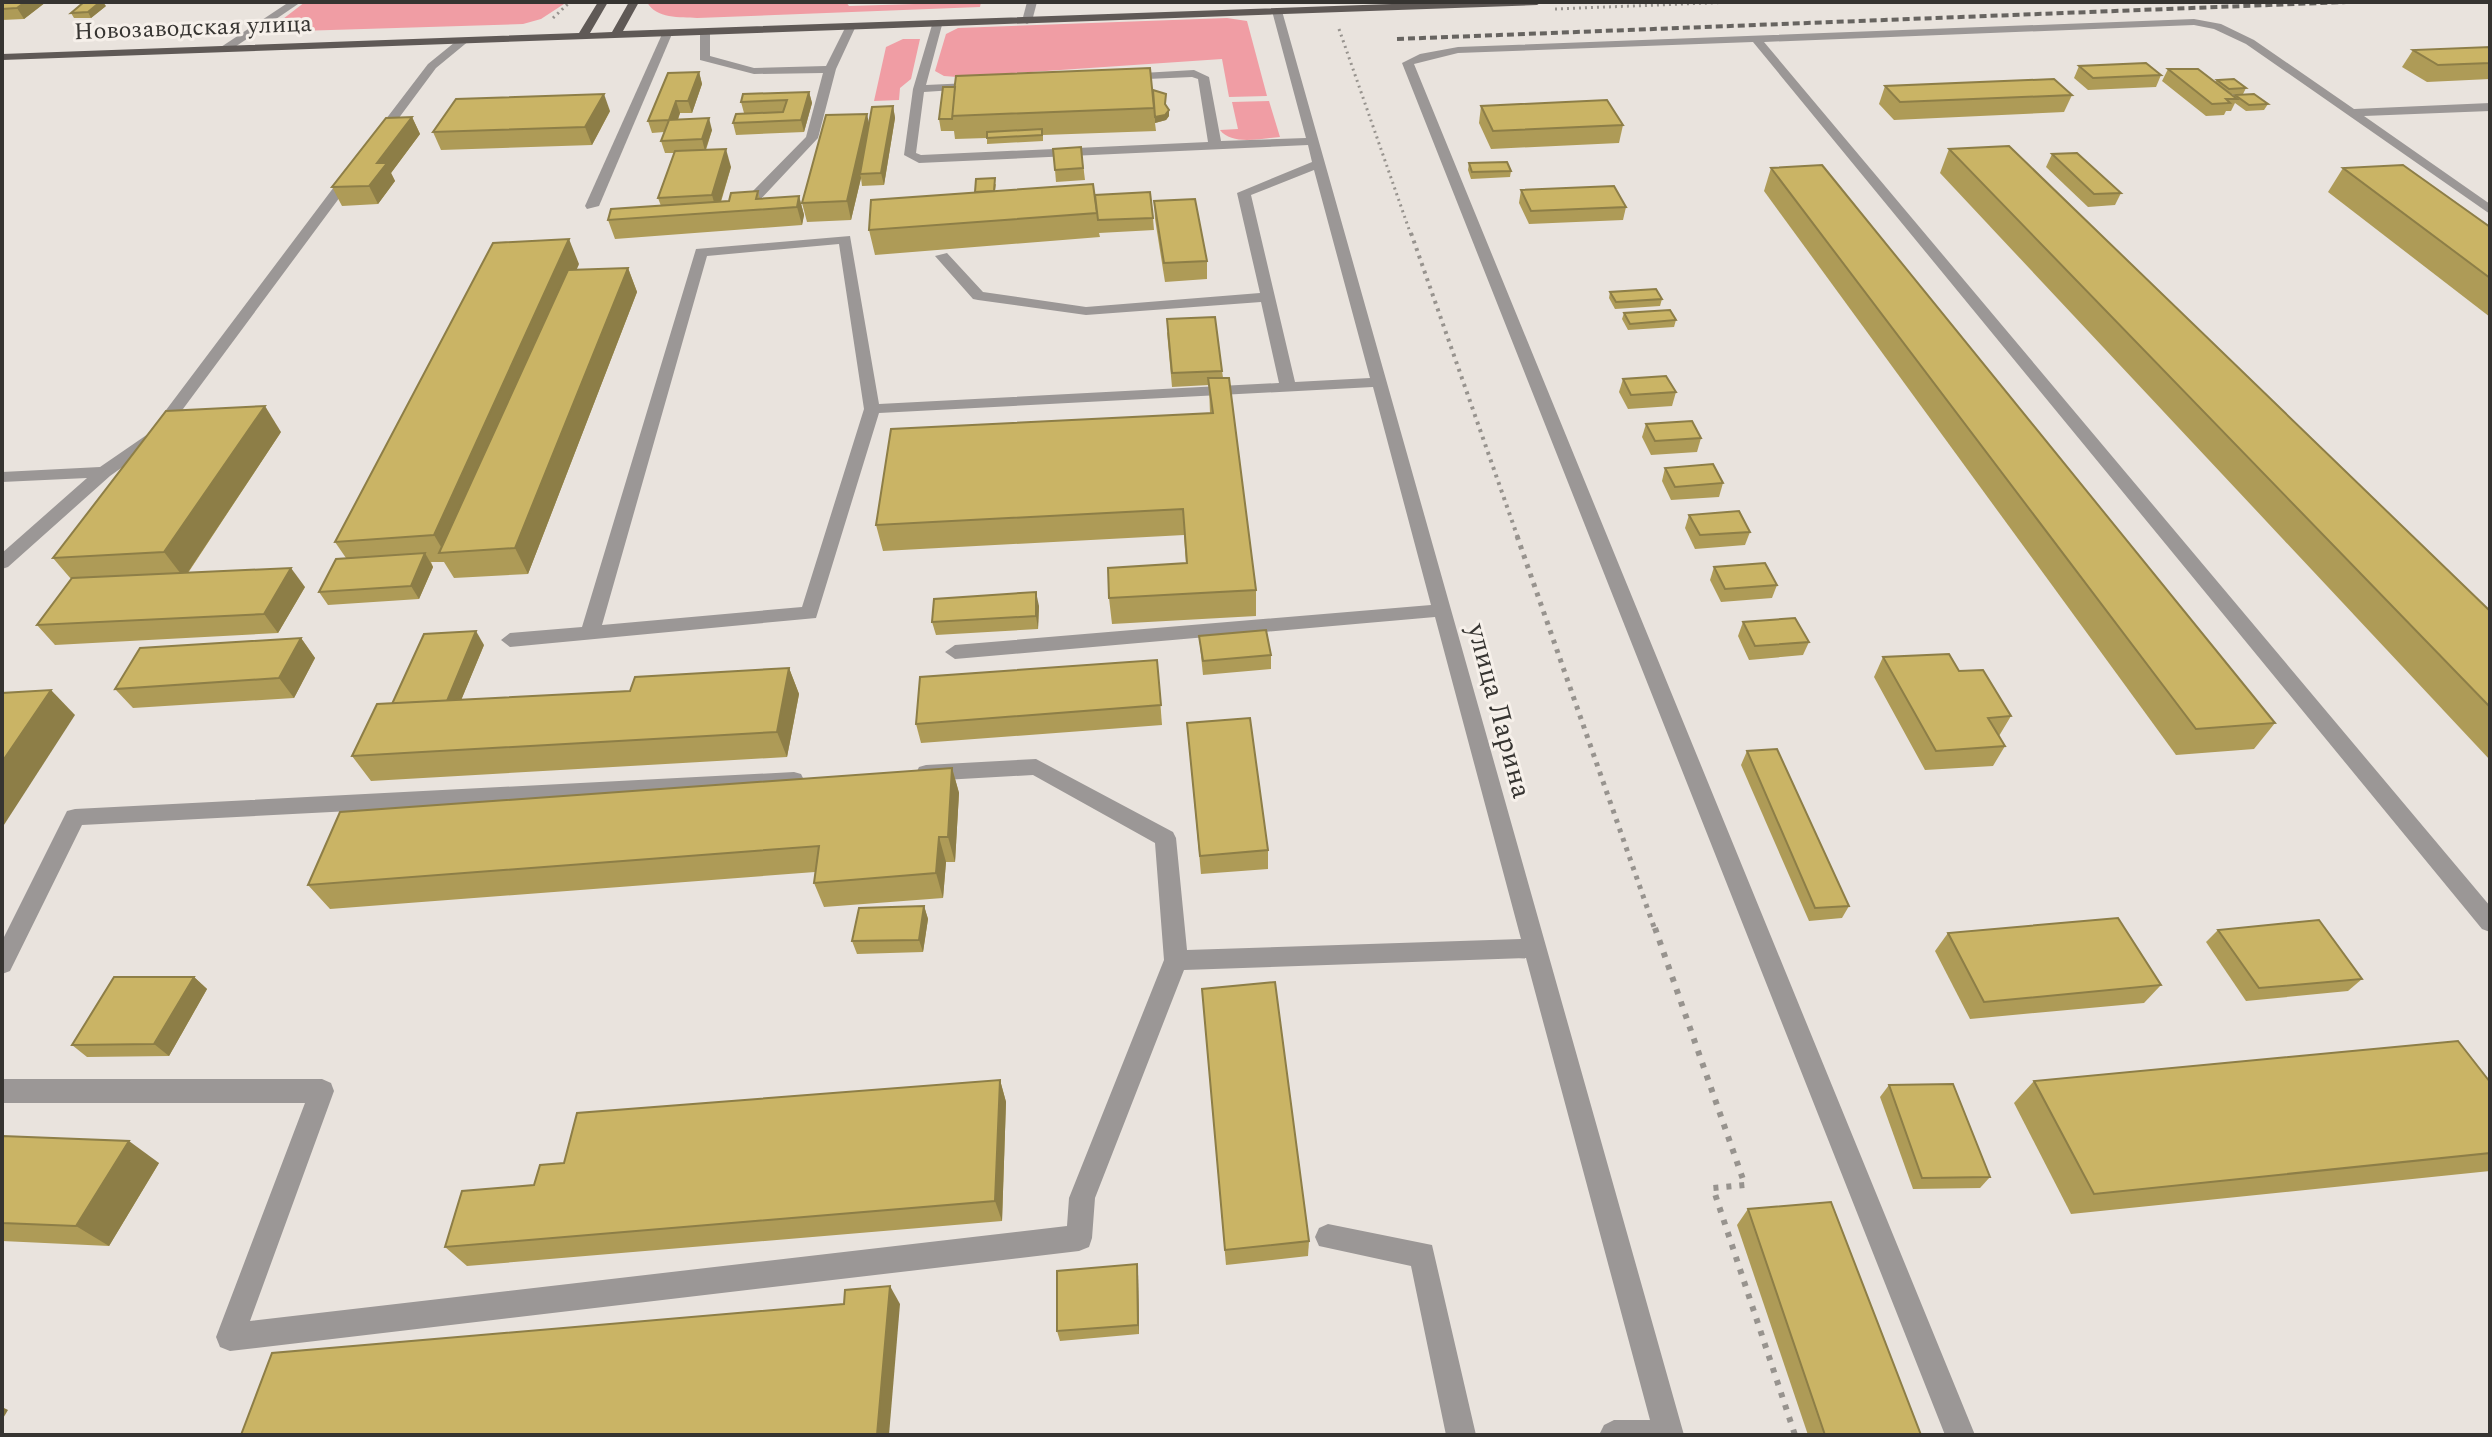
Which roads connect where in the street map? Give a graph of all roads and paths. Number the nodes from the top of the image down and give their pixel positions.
1 (296, 2) edge
2 (570, 2) edge
3 (1032, 2) edge
4 (1537, 2) edge
5 (618, 3) edge
6 (1276, 7) edge
7 (551, 20) dead end
8 (1341, 20) dead end
9 (1027, 21) junction
10 (937, 25) junction
11 (850, 28) junction
12 (705, 33) junction
13 (667, 34) junction
14 (615, 36) junction
15 (582, 37) junction
16 (1756, 39) junction
17 (464, 40) junction
18 (225, 49) junction
19 (2, 57) edge
20 (830, 69) junction
21 (1118, 78) edge
22 (980, 86) edge
23 (919, 89) junction
24 (2490, 107) edge
25 (2351, 113) junction
26 (1312, 141) junction
27 (1215, 145) junction
28 (1319, 164) junction
29 (754, 198) edge
30 (592, 206) dead end
31 (2490, 210) edge
32 (942, 256) edge
33 (1267, 297) junction
34 (1379, 382) junction
35 (1288, 387) junction
36 (872, 409) junction
37 (104, 472) junction
38 (2, 477) edge
39 (2, 563) edge
40 (1442, 610) junction
41 (590, 633) junction
42 (510, 640) dead end
43 (955, 652) dead end
44 (910, 774) edge
45 (816, 779) edge
46 (2490, 922) edge
47 (1535, 948) junction
48 (1176, 960) junction
49 (2, 964) edge
50 (2, 1091) edge
51 (1328, 1237) dead end
52 (1668, 1434) edge
53 (1461, 1435) edge
54 (1614, 1435) edge
55 (1795, 1435) edge
56 (1960, 1435) edge

1 - 18 street
2 - 7 path
3 - 9 street
4 - 6 main road, Новозаводская улица
5 - 14 main road
5 - 15 main road
6 - 9 main road, Новозаводская улица
6 - 26 street, улица Ларина
8 - 55 path
9 - 10 main road, Новозаводская улица
10 - 11 main road, Новозаводская улица
10 - 23 street
11 - 12 main road, Новозаводская улица
11 - 20 street
12 - 13 main road, Новозаводская улица
12 - 20 street
13 - 14 main road, Новозаводская улица
13 - 30 street
14 - 15 main road, Новозаводская улица
15 - 17 main road, Новозаводская улица
16 - 25 street
16 - 46 street
16 - 56 street
17 - 18 main road, Новозаводская улица
17 - 37 street
18 - 19 main road, Новозаводская улица
20 - 29 street
21 - 27 street
22 - 23 street
23 - 27 street
24 - 25 street
25 - 31 street
26 - 27 street
26 - 28 street, улица Ларина
28 - 33 street
28 - 34 street, улица Ларина
32 - 33 street
33 - 35 street
34 - 35 street
34 - 40 street, улица Ларина
35 - 36 street
36 - 41 street
36 - 41 street
37 - 38 street
37 - 39 street
40 - 43 street
40 - 47 street, улица Ларина
41 - 42 street
44 - 48 street
45 - 49 street
47 - 48 street
47 - 52 street, улица Ларина
48 - 50 street
51 - 53 street
52 - 54 street

